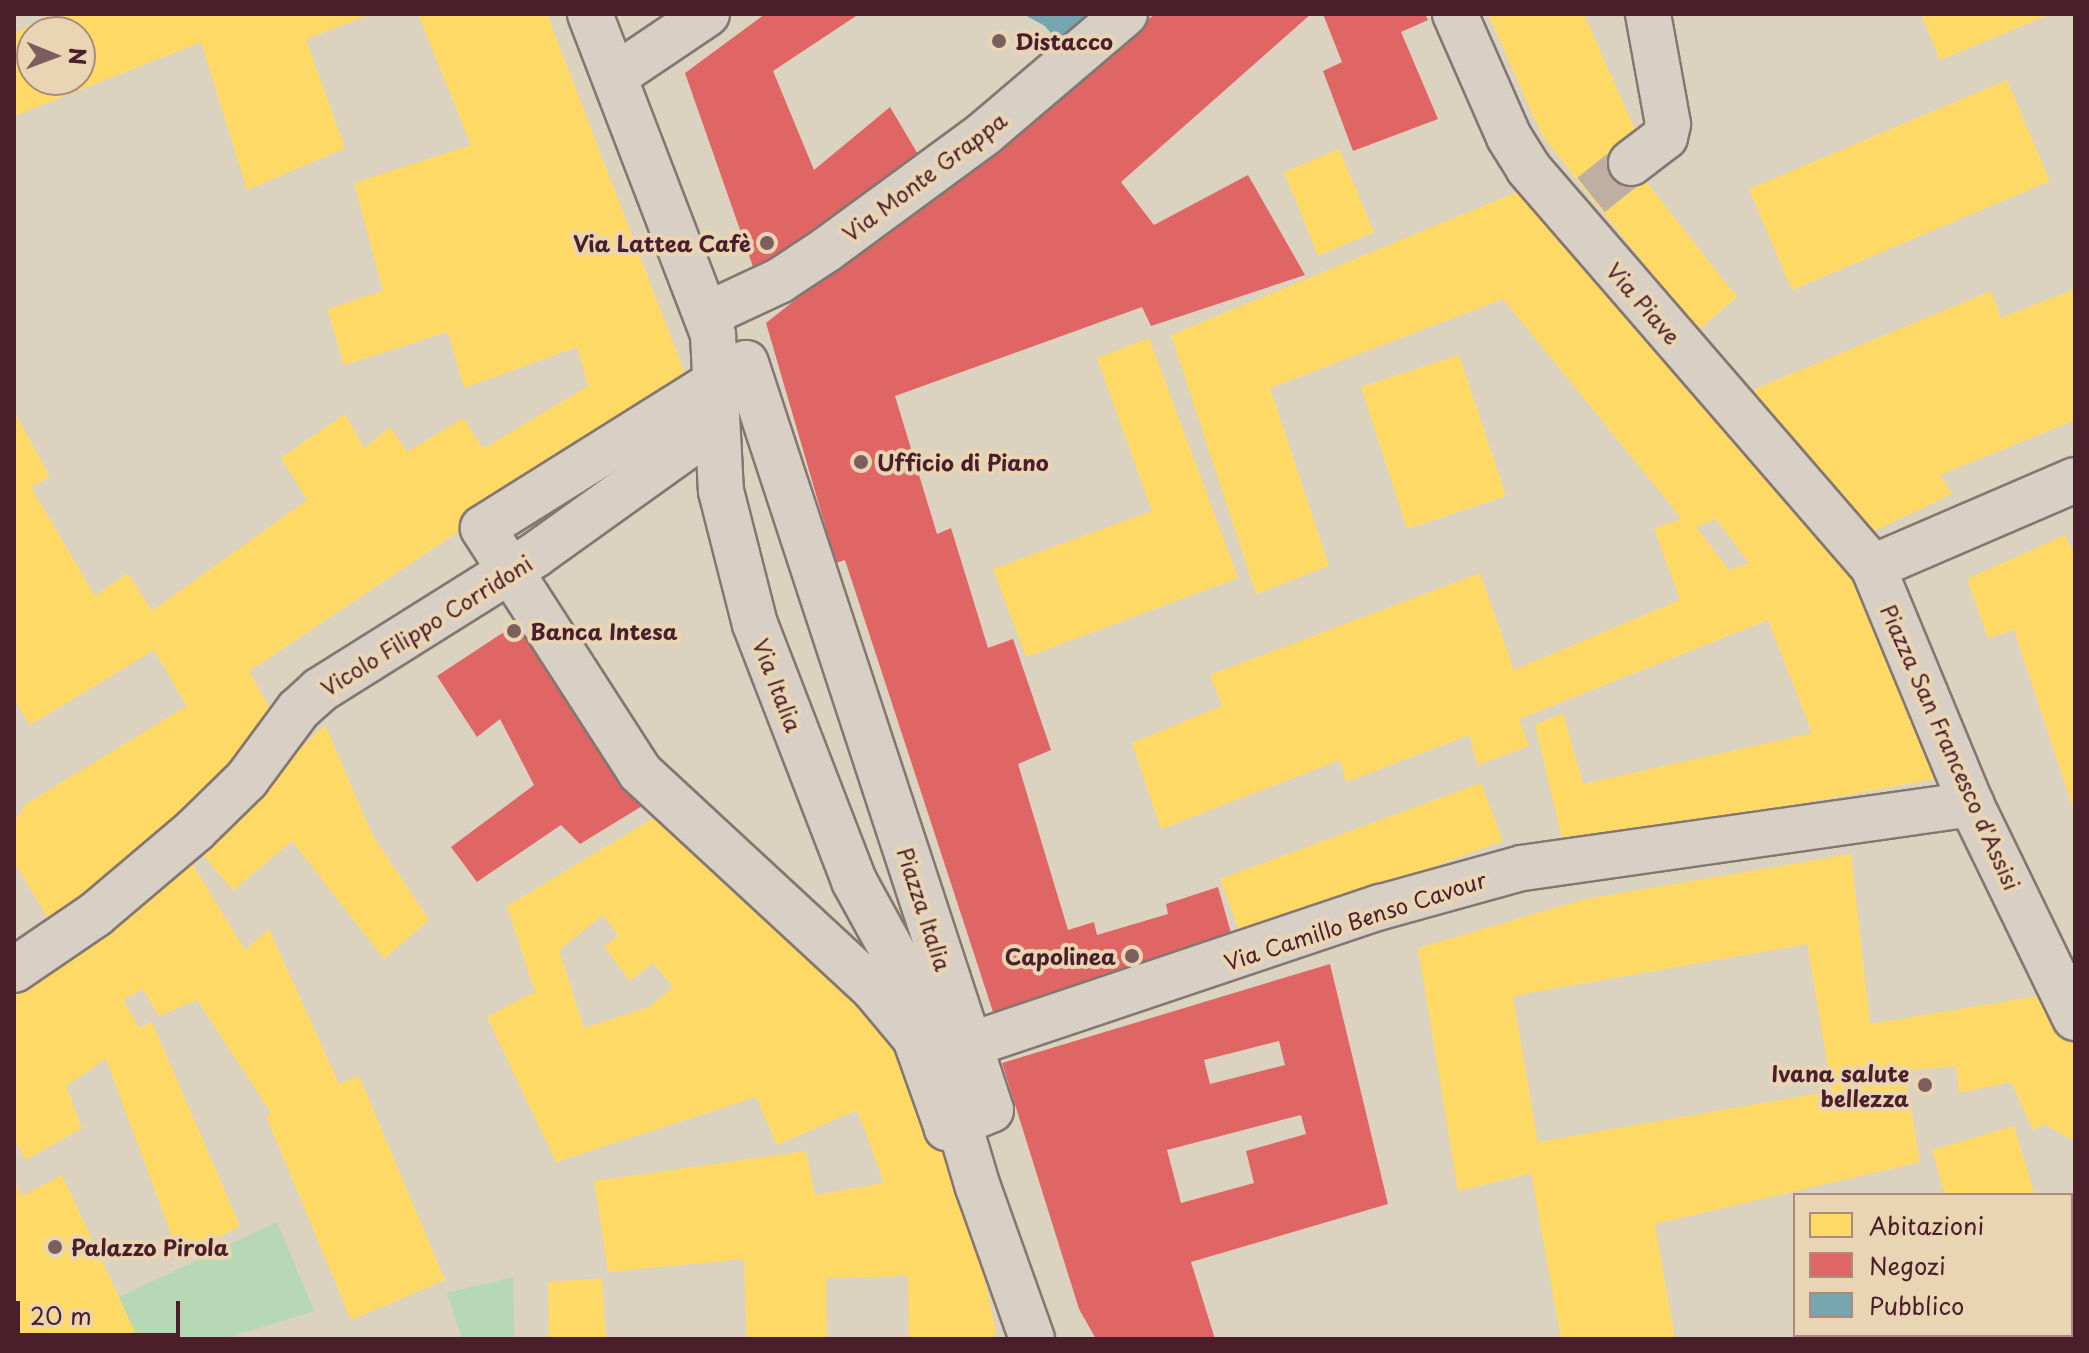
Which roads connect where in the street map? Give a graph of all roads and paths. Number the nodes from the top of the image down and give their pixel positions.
1 (590, 14) edge
2 (707, 14) edge
3 (1125, 14) edge
4 (1455, 14) edge
5 (1648, 14) edge
6 (615, 76) junction
7 (1631, 163) tunnel mouth
8 (706, 315) junction
9 (717, 380) junction
10 (714, 427) junction
11 (2075, 480) edge
12 (1873, 567) junction
13 (511, 570) junction
14 (1971, 804) junction
15 (14, 970) edge
16 (2075, 1018) edge
17 (955, 1050) junction
18 (960, 1123) junction
19 (1032, 1339) edge

1 - 6 street, Via Italia
2 - 6 street
3 - 8 street, Via Monte Grappa
4 - 12 street, Via Piave
5 - 7 street
6 - 8 street, Via Italia
8 - 9 street, Via Italia
9 - 10 street, Via Italia
9 - 13 street, Piazza Italia
9 - 17 street, Piazza Italia
10 - 13 street, Vicolo Filippo Corridoni
10 - 17 street, Via Italia
11 - 12 street
12 - 14 street, Piazza San Francesco d'Assisi
13 - 15 street, Vicolo Filippo Corridoni
13 - 18 street, Piazza Italia
14 - 16 street, Piazza San Francesco d'Assisi
14 - 17 street, Via Camillo Benso Cavour
17 - 18 street, Via Italia
18 - 19 street, Via Italia

